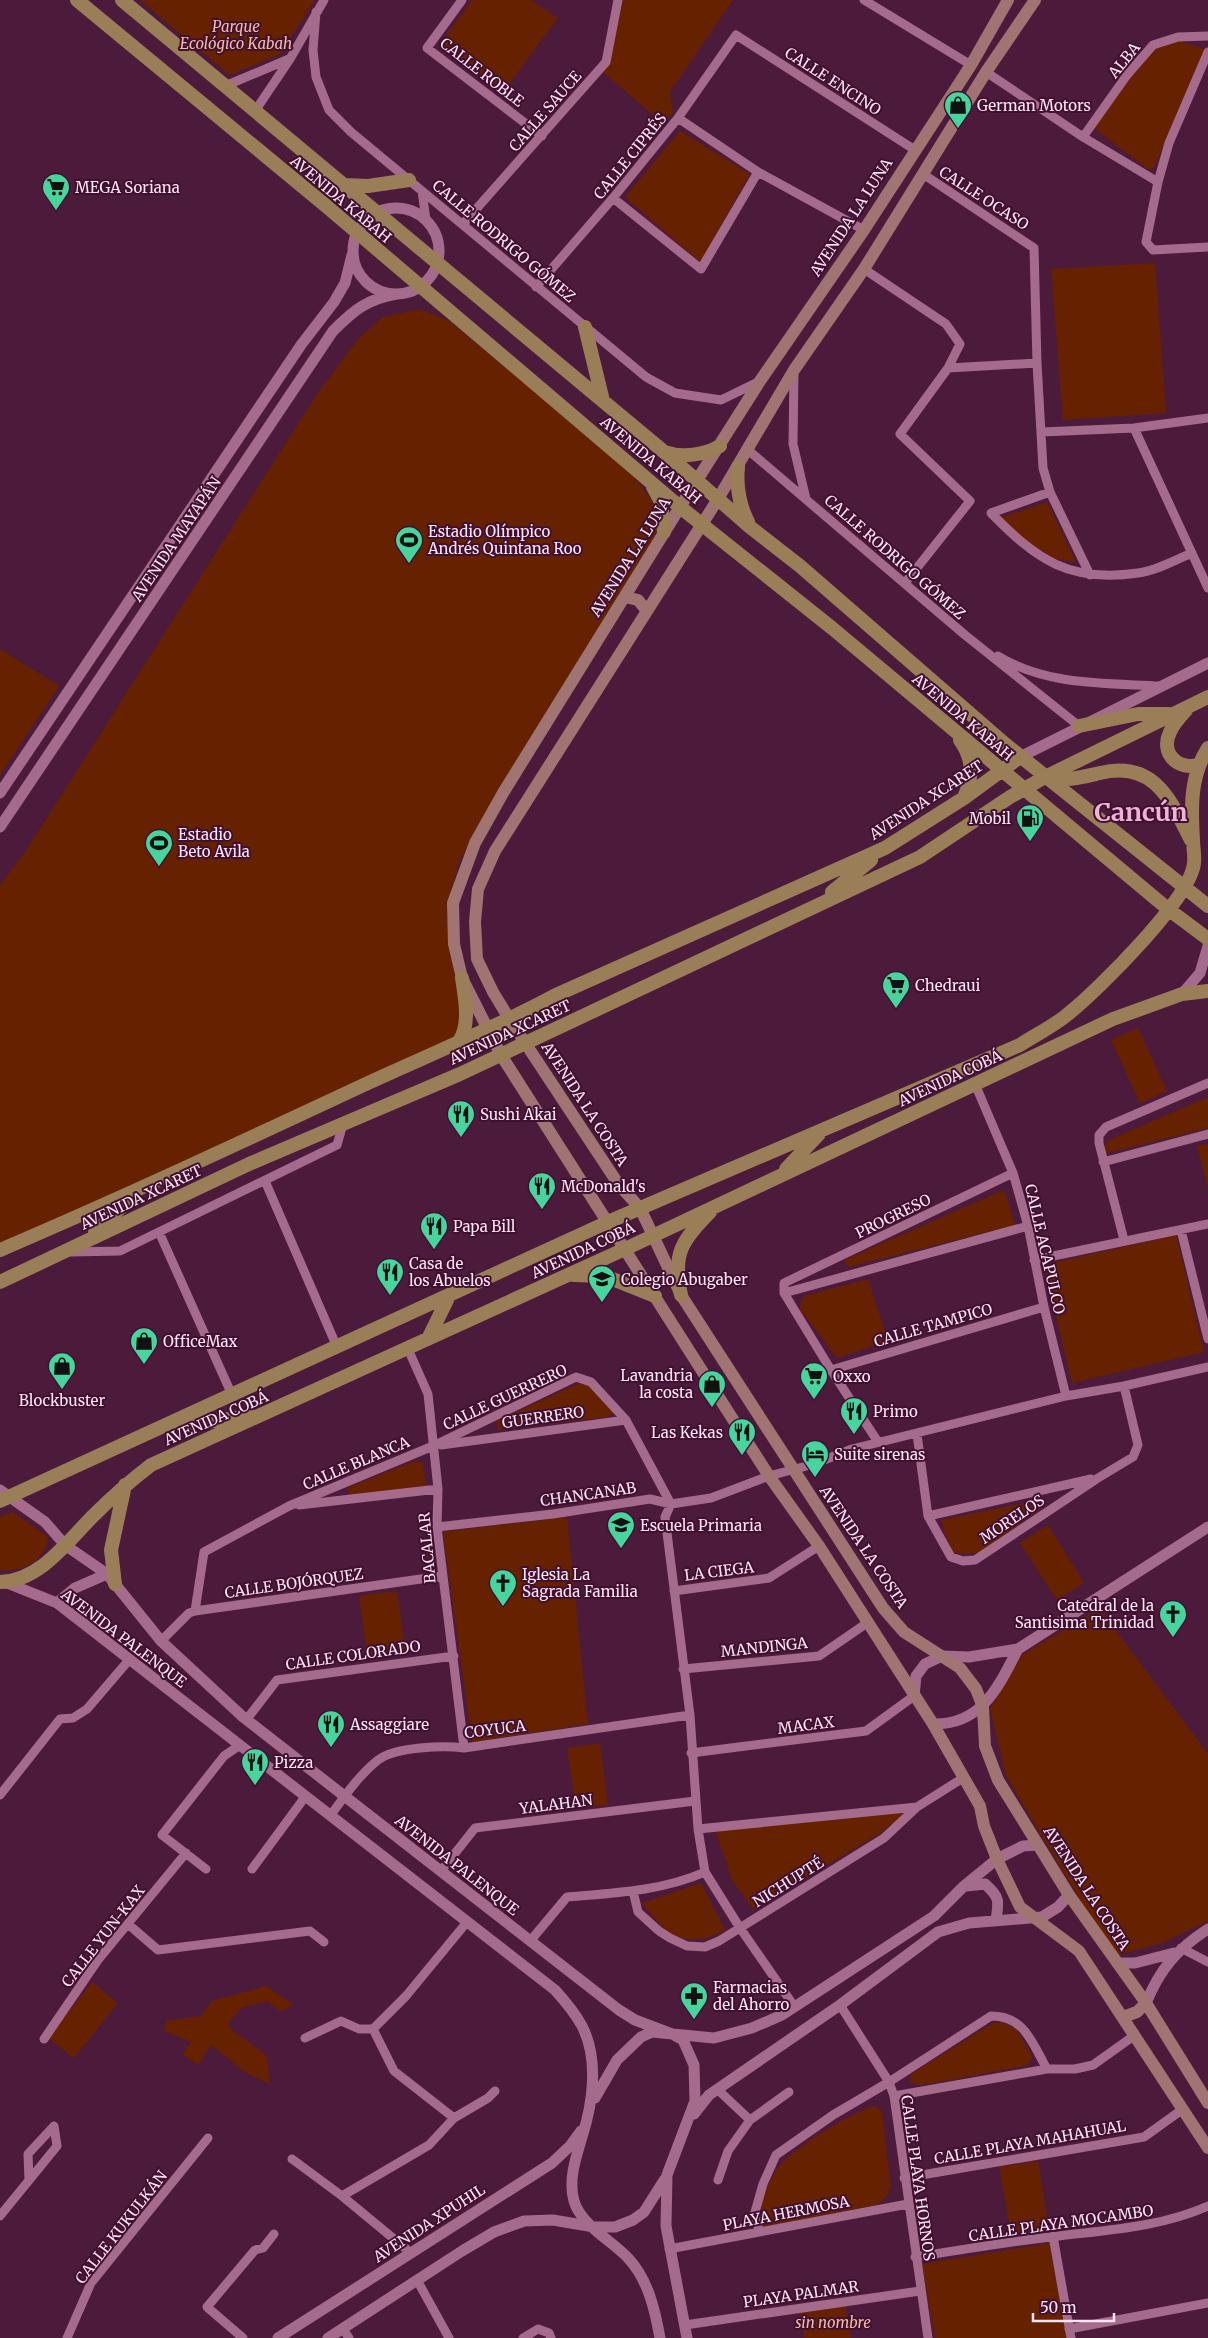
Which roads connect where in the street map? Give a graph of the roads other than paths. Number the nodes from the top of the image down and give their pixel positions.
1 (77, 0) edge
2 (122, 0) edge
3 (324, 0) edge
4 (462, 0) edge
5 (618, 0) edge
6 (864, 0) edge
7 (1008, 0) edge
8 (1035, 0) edge
9 (316, 12) junction
10 (736, 35) joint
11 (1208, 36) edge
12 (1208, 52) edge
13 (290, 59) junction
14 (970, 65) junction
15 (986, 72) junction
16 (225, 86) junction
17 (255, 111) junction
18 (678, 118) junction
19 (542, 136) junction
20 (1083, 137) junction
21 (915, 150) junction
22 (758, 172) junction
23 (923, 174) junction
24 (409, 180) junction
25 (1158, 182) junction
26 (344, 185) junction
27 (422, 191) junction
28 (613, 198) junction
29 (377, 212) junction
30 (426, 220) junction
31 (463, 224) junction
32 (864, 230) junction
33 (356, 232) junction
34 (1208, 247) edge
35 (352, 256) junction
36 (437, 264) junction
37 (864, 268) junction
38 (420, 287) junction
39 (536, 287) junction
40 (397, 294) junction
41 (334, 302) junction
42 (348, 315) junction
43 (585, 327) junction
44 (1037, 362) junction
45 (948, 368) junction
46 (794, 370) junction
47 (760, 381) junction
48 (603, 401) junction
49 (1208, 418) edge
50 (1134, 428) junction
51 (1042, 432) junction
52 (720, 446) junction
53 (748, 450) junction
54 (663, 451) junction
55 (738, 467) junction
56 (649, 479) junction
57 (698, 481) junction
58 (1050, 492) junction
59 (718, 499) junction
60 (806, 499) junction
61 (680, 507) junction
62 (702, 523) junction
63 (750, 527) junction
64 (664, 532) junction
65 (1192, 554) junction
66 (153, 565) junction
67 (1090, 575) junction
68 (170, 576) junction
69 (905, 583) junction
70 (1208, 588) edge
71 (624, 597) junction
72 (647, 611) junction
73 (965, 635) junction
74 (1208, 664) edge
75 (1161, 686) junction
76 (1208, 698) edge
77 (1189, 706) junction
78 (1172, 714) junction
79 (1079, 726) junction
80 (953, 729) junction
81 (1208, 748) edge
82 (1020, 756) junction
83 (1198, 765) junction
84 (1001, 771) junction
85 (1045, 777) junction
86 (1023, 790) junction
87 (0, 793) edge
88 (964, 798) junction
89 (0, 827) edge
90 (1193, 843) junction
91 (885, 848) junction
92 (1185, 888) junction
93 (817, 904) junction
94 (1208, 906) edge
95 (1168, 909) junction
96 (1208, 938) edge
97 (476, 940) junction
98 (454, 944) junction
99 (1208, 946) edge
100 (462, 978) junction
101 (1208, 991) edge
102 (1182, 994) junction
103 (510, 1020) junction
104 (487, 1030) junction
105 (458, 1043) junction
106 (526, 1044) junction
107 (1020, 1044) junction
108 (1059, 1045) junction
109 (501, 1055) junction
110 (1208, 1083) edge
111 (974, 1084) junction
112 (343, 1124) junction
113 (823, 1129) junction
114 (1208, 1134) edge
115 (1103, 1162) junction
116 (1013, 1173) junction
117 (780, 1175) junction
118 (265, 1181) junction
119 (140, 1189) junction
120 (717, 1205) junction
121 (640, 1208) junction
122 (608, 1222) junction
123 (1208, 1224) edge
124 (1028, 1226) junction
125 (1181, 1230) junction
126 (159, 1232) junction
127 (654, 1235) junction
128 (1124, 1240) junction
129 (86, 1241) junction
130 (625, 1249) junction
131 (0, 1250) edge
132 (62, 1252) junction
133 (1034, 1260) junction
134 (568, 1275) junction
135 (0, 1282) edge
136 (784, 1293) junction
137 (449, 1296) junction
138 (655, 1296) junction
139 (683, 1297) junction
140 (1044, 1307) junction
141 (665, 1311) junction
142 (1206, 1317) edge
143 (428, 1339) junction
144 (1208, 1339) edge
145 (337, 1347) junction
146 (408, 1349) junction
147 (1208, 1367) edge
148 (831, 1370) junction
149 (1124, 1386) junction
150 (232, 1394) junction
151 (1066, 1396) junction
152 (265, 1414) junction
153 (626, 1420) junction
154 (160, 1428) junction
155 (918, 1434) junction
156 (878, 1442) junction
157 (433, 1446) junction
158 (792, 1470) junction
159 (769, 1476) junction
160 (1098, 1478) junction
161 (125, 1485) junction
162 (438, 1489) junction
163 (3, 1496) edge
164 (671, 1504) junction
165 (289, 1506) junction
166 (928, 1516) junction
167 (1208, 1526) edge
168 (437, 1527) junction
169 (65, 1545) junction
170 (819, 1546) junction
171 (442, 1576) junction
172 (111, 1579) junction
173 (1, 1581) edge
174 (674, 1591) junction
175 (57, 1603) junction
176 (195, 1610) junction
177 (868, 1623) junction
178 (161, 1641) junction
179 (1018, 1649) junction
180 (454, 1656) junction
181 (942, 1656) junction
182 (130, 1660) junction
183 (683, 1669) junction
184 (914, 1696) junction
185 (983, 1707) junction
186 (690, 1715) junction
187 (243, 1717) junction
188 (933, 1724) junction
189 (240, 1746) junction
190 (464, 1748) junction
191 (691, 1753) junction
192 (963, 1778) junction
193 (0, 1795) edge
194 (305, 1797) junction
195 (344, 1797) junction
196 (695, 1801) junction
197 (917, 1807) junction
198 (330, 1816) junction
199 (698, 1829) junction
200 (1038, 1845) junction
201 (186, 1854) junction
202 (998, 1859) junction
203 (206, 1869) dead end
204 (252, 1869) dead end
205 (441, 1871) junction
206 (705, 1872) junction
207 (964, 1886) junction
208 (633, 1892) junction
209 (1069, 1895) junction
210 (1034, 1918) junction
211 (996, 1920) junction
212 (467, 1922) junction
213 (128, 1924) junction
214 (740, 1928) junction
215 (1206, 1933) edge
216 (531, 1940) junction
217 (324, 1942) dead end
218 (1178, 1950) junction
219 (1208, 1962) edge
220 (1117, 1964) junction
221 (1146, 2003) junction
222 (840, 2005) junction
223 (794, 2006) junction
224 (1123, 2016) junction
225 (372, 2029) junction
226 (672, 2034) junction
227 (1135, 2035) junction
228 (44, 2038) dead end
229 (305, 2038) dead end
230 (1048, 2069) junction
231 (889, 2082) junction
232 (717, 2089) junction
233 (495, 2091) dead end
234 (789, 2092) dead end
235 (894, 2096) junction
236 (1208, 2103) edge
237 (1183, 2109) junction
238 (454, 2118) junction
239 (750, 2120) junction
240 (687, 2123) junction
241 (587, 2124) junction
242 (208, 2138) dead end
243 (1208, 2148) edge
244 (292, 2159) dead end
245 (667, 2175) junction
246 (904, 2178) junction
247 (29, 2180) junction
248 (718, 2180) dead end
249 (342, 2196) junction
250 (908, 2204) junction
251 (1208, 2206) edge
252 (0, 2216) edge
253 (594, 2227) junction
254 (759, 2232) junction
255 (274, 2234) dead end
256 (1052, 2236) junction
257 (669, 2249) junction
258 (411, 2253) junction
259 (915, 2257) junction
260 (416, 2280) junction
261 (920, 2291) junction
262 (1208, 2303) edge
263 (685, 2325) junction
264 (346, 2333) edge
265 (1070, 2334) edge
266 (67, 2338) edge
267 (244, 2338) edge
268 (278, 2338) edge
269 (328, 2338) edge
270 (449, 2338) edge
271 (523, 2338) edge
272 (552, 2338) edge
273 (660, 2338) edge
274 (687, 2338) edge
275 (928, 2338) edge

1 - 33 main road, AVENIDA KABAH
2 - 16 main road, AVENIDA KABAH
3 - 9 street
4 - 19 street, CALLE ROBLE
5 - 19 street, CALLE SAUCE
6 - 14 street
7 - 14 main road, AVENIDA LA LUNA
8 - 15 main road
9 - 13 street
9 - 24 street, CALLE RODRIGO GÓMEZ
10 - 18 street, CALLE CIPRÉS
10 - 21 street, CALLE ENCINO
11 - 20 street, ALBA
12 - 25 street
13 - 16 street
13 - 17 street
14 - 21 main road, AVENIDA LA LUNA
15 - 20 street
15 - 23 main road
16 - 17 main road, AVENIDA KABAH
17 - 26 main road, AVENIDA KABAH
18 - 22 street
18 - 28 street, CALLE CIPRÉS
19 - 31 street, CALLE SAUCE
20 - 25 street
21 - 32 main road, AVENIDA LA LUNA
22 - 28 street
22 - 32 street
23 - 37 main road
23 - 44 street, CALLE OCASO
24 - 26 main road
24 - 27 street, CALLE RODRIGO GÓMEZ
25 - 34 street
26 - 29 main road, AVENIDA KABAH
27 - 30 street
27 - 31 street, CALLE RODRIGO GÓMEZ
28 - 39 street, CALLE CIPRÉS
29 - 30 street
29 - 33 street
29 - 36 main road, AVENIDA KABAH
30 - 36 street
31 - 39 street, CALLE RODRIGO GÓMEZ
32 - 47 main road, AVENIDA LA LUNA
33 - 35 street, AVENIDA MAYAPÁN
33 - 38 main road, AVENIDA KABAH
35 - 40 street
35 - 41 street, AVENIDA MAYAPÁN
36 - 38 street
36 - 48 main road, AVENIDA KABAH
37 - 45 street
37 - 46 main road
38 - 40 street, AVENIDA MAYAPÁN
38 - 56 main road, AVENIDA KABAH
39 - 43 street, CALLE RODRIGO GÓMEZ
40 - 42 street, AVENIDA MAYAPÁN
41 - 42 street
41 - 66 street, AVENIDA MAYAPÁN
42 - 68 street, AVENIDA MAYAPÁN
43 - 47 street, CALLE RODRIGO GÓMEZ
43 - 48 main road
44 - 45 street
44 - 51 street, CALLE OCASO
45 - 69 street
46 - 53 main road
46 - 60 street, CALLE RODRIGO GÓMEZ
47 - 52 main road, AVENIDA LA LUNA
48 - 54 main road, AVENIDA KABAH
49 - 50 street
50 - 51 street
50 - 65 street
51 - 58 street, CALLE OCASO
52 - 54 main road
52 - 57 main road, AVENIDA LA LUNA
53 - 55 main road
53 - 60 street, CALLE RODRIGO GÓMEZ
54 - 57 main road, AVENIDA KABAH
55 - 59 main road
55 - 63 main road
56 - 61 main road, AVENIDA KABAH
56 - 64 main road
57 - 59 main road, AVENIDA KABAH
57 - 61 main road, AVENIDA LA LUNA
58 - 67 street, CALLE OCASO
58 - 67 street
59 - 62 main road
59 - 63 main road, AVENIDA KABAH
60 - 69 street, CALLE RODRIGO GÓMEZ
61 - 62 main road, AVENIDA KABAH
61 - 64 main road, AVENIDA LA LUNA
62 - 72 main road
62 - 80 main road, AVENIDA KABAH
63 - 82 main road, AVENIDA KABAH
64 - 71 main road, AVENIDA LA LUNA
65 - 67 street
65 - 70 street
66 - 68 street
66 - 87 street, AVENIDA MAYAPÁN
68 - 89 street, AVENIDA MAYAPÁN
69 - 73 street, CALLE RODRIGO GÓMEZ
71 - 72 main road
71 - 98 main road, AVENIDA LA LUNA
72 - 97 main road
73 - 75 street, CALLE RODRIGO GÓMEZ
73 - 79 street, CALLE RODRIGO GÓMEZ
74 - 75 street
75 - 79 street
76 - 77 main road, AVENIDA XCARET
77 - 78 main road, AVENIDA XCARET
77 - 83 main road
78 - 79 main road
78 - 85 main road, AVENIDA XCARET
79 - 82 street
80 - 84 main road, AVENIDA KABAH
80 - 88 main road
81 - 83 main road, AVENIDA COBÁ
82 - 84 main road, AVENIDA XCARET
82 - 85 main road, AVENIDA KABAH
83 - 90 main road, AVENIDA COBÁ
84 - 86 main road, AVENIDA KABAH
84 - 88 main road, AVENIDA XCARET
85 - 86 main road, AVENIDA XCARET
85 - 90 main road
85 - 92 main road, AVENIDA KABAH
86 - 93 main road, AVENIDA XCARET
86 - 95 main road, AVENIDA KABAH
88 - 91 main road, AVENIDA XCARET
90 - 92 main road, AVENIDA COBÁ
91 - 93 main road
91 - 103 main road, AVENIDA XCARET
92 - 94 main road, AVENIDA KABAH
92 - 95 main road, AVENIDA COBÁ
93 - 106 main road, AVENIDA XCARET
95 - 96 main road, AVENIDA KABAH
95 - 107 main road, AVENIDA COBÁ
97 - 98 main road
97 - 103 main road
98 - 100 main road, AVENIDA LA LUNA
99 - 102 street
100 - 104 main road, AVENIDA LA LUNA
100 - 105 main road
101 - 102 main road, AVENIDA COBÁ
102 - 108 main road, AVENIDA COBÁ
103 - 104 main road, AVENIDA XCARET
103 - 106 main road, AVENIDA LA COSTA
104 - 105 main road, AVENIDA XCARET
104 - 109 main road
105 - 119 main road, AVENIDA XCARET
106 - 109 main road, AVENIDA XCARET
106 - 121 main road, AVENIDA LA COSTA
107 - 108 main road
107 - 113 main road, AVENIDA COBÁ
108 - 111 main road, AVENIDA COBÁ
109 - 112 main road, AVENIDA XCARET
109 - 122 main road
110 - 115 street
111 - 116 street, CALLE ACAPULCO
111 - 117 main road, AVENIDA COBÁ
112 - 118 street
112 - 129 main road, AVENIDA XCARET
113 - 117 main road
113 - 121 main road, AVENIDA COBÁ
114 - 115 street
115 - 128 street
116 - 124 street, CALLE ACAPULCO
116 - 136 street, PROGRESO
117 - 120 main road, AVENIDA COBÁ
118 - 126 street
118 - 145 street
119 - 129 main road
119 - 131 main road, AVENIDA XCARET
120 - 127 main road, AVENIDA COBÁ
120 - 139 main road
121 - 122 main road, AVENIDA COBÁ
121 - 127 main road, AVENIDA LA COSTA
122 - 130 main road
122 - 137 main road, AVENIDA COBÁ
123 - 125 street
124 - 133 street, CALLE ACAPULCO
124 - 136 street
125 - 128 street
125 - 142 street
126 - 132 street
126 - 150 street
127 - 130 main road, AVENIDA COBÁ
127 - 139 main road, AVENIDA LA COSTA
128 - 133 street
129 - 132 main road, AVENIDA XCARET
130 - 134 main road, AVENIDA COBÁ
130 - 138 main road
132 - 135 main road, AVENIDA XCARET
133 - 140 street, CALLE ACAPULCO
134 - 138 main road
134 - 143 main road, AVENIDA COBÁ
136 - 148 street
137 - 143 main road
137 - 145 main road, AVENIDA COBÁ
138 - 141 main road
139 - 141 main road
139 - 158 main road, AVENIDA LA COSTA
140 - 148 street, CALLE TAMPICO
140 - 151 street, CALLE ACAPULCO
141 - 159 main road
142 - 144 street
143 - 146 main road, AVENIDA COBÁ
145 - 150 main road, AVENIDA COBÁ
146 - 152 main road, AVENIDA COBÁ
146 - 157 street, BACALAR
147 - 149 street
148 - 156 street
149 - 151 street
149 - 160 street, MORELOS
150 - 154 main road, AVENIDA COBÁ
151 - 155 street
152 - 154 main road
152 - 161 main road, AVENIDA COBÁ
153 - 157 street, GUERRERO
153 - 157 street, CALLE GUERRERO
153 - 164 street, CALLE GUERRERO
154 - 163 main road, AVENIDA COBÁ
155 - 156 street
155 - 166 street, MORELOS
156 - 158 street
157 - 162 street, BACALAR
157 - 165 street, CALLE BLANCA
158 - 159 street, CHANCANAB
158 - 181 main road, AVENIDA LA COSTA
159 - 164 street, CHANCANAB
159 - 170 main road
160 - 166 street
160 - 166 street, MORELOS
161 - 169 main road, AVENIDA COBÁ
161 - 172 main road
162 - 165 street, CALLE BLANCA
162 - 168 street, BACALAR
163 - 169 street, AVENIDA PALENQUE
164 - 168 street, CHANCANAB
164 - 174 street
165 - 176 street, CALLE BLANCA
167 - 179 street
168 - 171 street, BACALAR
169 - 172 street, AVENIDA PALENQUE
169 - 173 main road, AVENIDA COBÁ
170 - 174 street, LA CIEGA
170 - 177 main road
171 - 176 street, CALLE BOJÓRQUEZ
171 - 180 street, BACALAR
172 - 175 street
172 - 178 street, AVENIDA PALENQUE
173 - 175 street, AVENIDA PALENQUE
174 - 183 street
175 - 182 street, AVENIDA PALENQUE
176 - 178 street
177 - 183 street, MANDINGA
177 - 184 main road
178 - 187 street, AVENIDA PALENQUE
179 - 181 street
179 - 185 street
180 - 187 street, CALLE COLORADO
180 - 190 street, BACALAR
181 - 184 street
181 - 185 main road, AVENIDA LA COSTA
182 - 189 street, AVENIDA PALENQUE
182 - 193 street
183 - 186 street
184 - 188 main road
184 - 191 street, MACAX
185 - 188 street
185 - 200 main road, AVENIDA LA COSTA
186 - 190 street, COYUCA
186 - 191 street
187 - 195 street, AVENIDA PALENQUE
188 - 192 main road
189 - 194 street, AVENIDA PALENQUE
189 - 201 street
190 - 195 street, COYUCA
191 - 196 street
192 - 197 street, NICHUPTÉ
192 - 202 main road
194 - 198 street, AVENIDA PALENQUE
194 - 204 street
195 - 198 street, COYUCA
195 - 205 street, AVENIDA PALENQUE
196 - 199 street
196 - 205 street, YALAHAN
197 - 199 street
197 - 214 street, NICHUPTÉ
198 - 212 street, AVENIDA PALENQUE
199 - 206 street
200 - 202 street
200 - 209 main road, AVENIDA LA COSTA
201 - 203 street
201 - 213 street, CALLE YUN-KAX
202 - 207 street
202 - 210 main road
205 - 216 street, AVENIDA PALENQUE
206 - 208 street
206 - 214 street
207 - 211 street
207 - 223 street
208 - 214 street, NICHUPTÉ
208 - 216 street
209 - 210 street
209 - 220 main road, AVENIDA LA COSTA
210 - 211 street
210 - 224 main road
211 - 222 street
212 - 225 street
212 - 241 street, AVENIDA PALENQUE
213 - 217 street
213 - 228 street, CALLE YUN-KAX
214 - 223 street
215 - 218 street
216 - 226 street, AVENIDA PALENQUE
218 - 219 street
218 - 220 street
218 - 221 street
220 - 221 main road, AVENIDA LA COSTA
221 - 224 main road
221 - 236 main road, AVENIDA LA COSTA
222 - 231 street, CALLE PLAYA HORNOS
222 - 232 street
223 - 226 street
224 - 227 main road
225 - 229 street
225 - 238 street
226 - 240 street, AVENIDA PALENQUE
226 - 241 street
227 - 230 street
227 - 237 main road
230 - 231 street
230 - 235 street
231 - 235 street, CALLE PLAYA HORNOS
231 - 254 street
232 - 239 street
232 - 240 street
233 - 238 street
234 - 239 street
235 - 246 street, CALLE PLAYA HORNOS
237 - 243 main road
237 - 246 street, CALLE PLAYA MAHAHUAL
238 - 249 street
239 - 248 street
240 - 245 street, AVENIDA PALENQUE
241 - 253 street, AVENIDA PALENQUE
241 - 258 street, AVENIDA XPUHIL
242 - 266 street, CALLE KUKULKÁN
244 - 249 street
245 - 253 street
245 - 257 street, AVENIDA PALENQUE
246 - 250 street, CALLE PLAYA HORNOS
247 - 247 street
247 - 252 street
249 - 258 street
250 - 254 street, PLAYA HERMOSA
250 - 259 street, CALLE PLAYA HORNOS
251 - 256 street, CALLE PLAYA MOCAMBO
253 - 260 street
253 - 273 street, AVENIDA PALENQUE
254 - 257 street, PLAYA HERMOSA
255 - 267 street
256 - 259 street, CALLE PLAYA MOCAMBO
256 - 265 street
257 - 263 street, AVENIDA PALENQUE
258 - 268 street, AVENIDA XPUHIL
259 - 261 street, CALLE PLAYA HORNOS
260 - 264 street
260 - 270 street
261 - 263 street, PLAYA PALMAR
261 - 275 street, CALLE PLAYA HORNOS
262 - 265 street
263 - 274 street, AVENIDA PALENQUE
264 - 269 street
271 - 272 street

